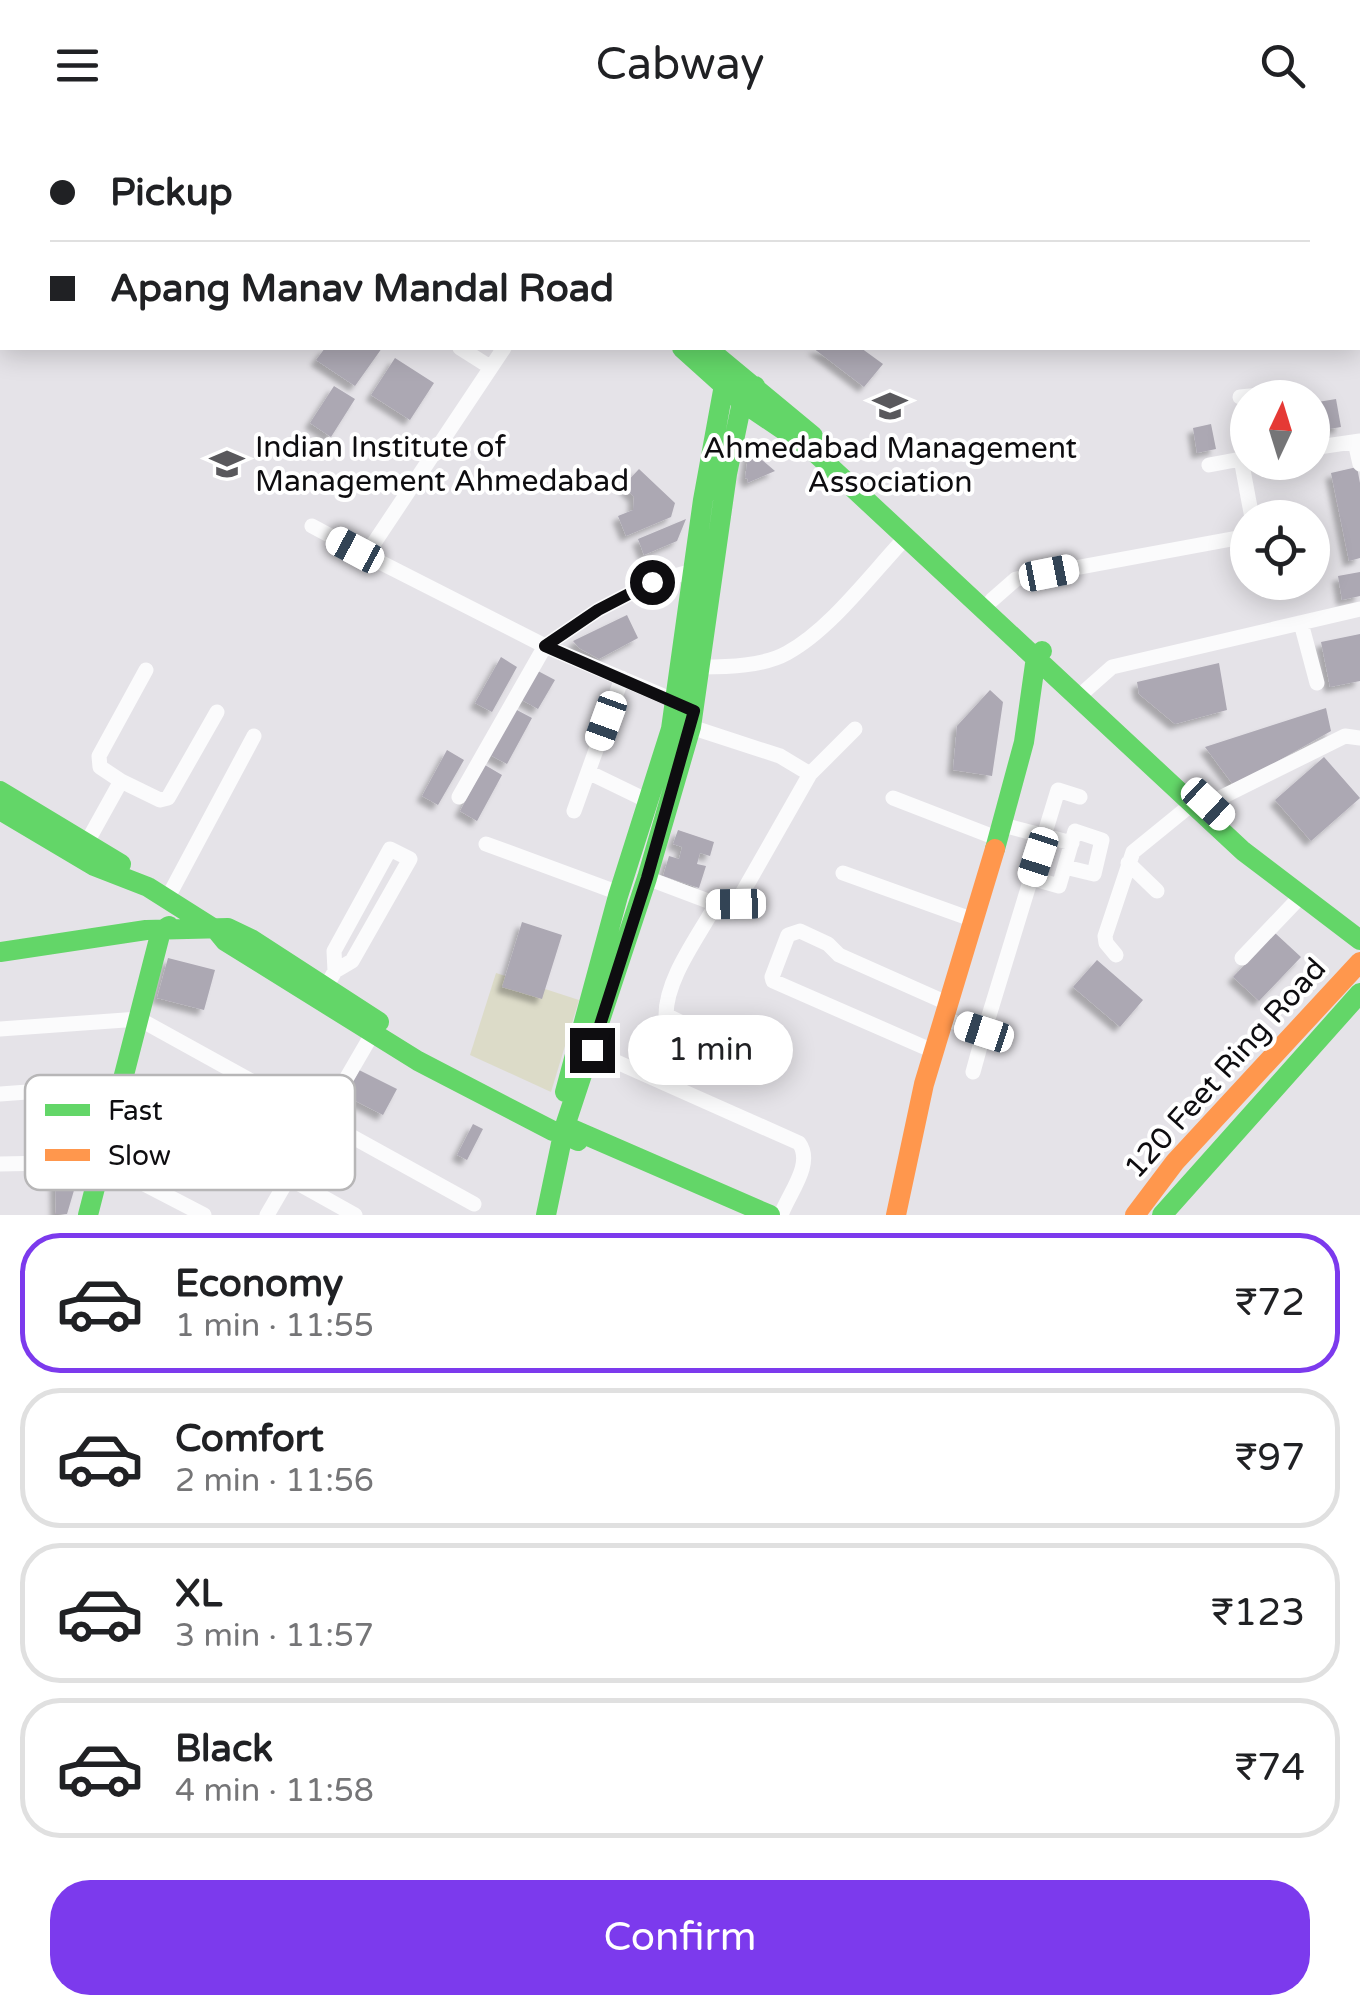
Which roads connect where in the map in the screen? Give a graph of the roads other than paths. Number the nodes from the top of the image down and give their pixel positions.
1 (463, 350) edge
2 (503, 350) edge
3 (685, 350) edge
4 (709, 350) edge
5 (490, 368) junction
6 (730, 378) junction
7 (748, 394) junction
8 (1358, 442) edge
9 (1330, 446) edge
10 (1230, 461) edge
11 (1360, 464) edge
12 (1209, 465) dead end
13 (312, 526) dead end
14 (906, 536) junction
15 (1230, 539) edge
16 (366, 555) junction
17 (693, 571) junction
18 (992, 600) junction
19 (1360, 609) edge
20 (1301, 623) junction
21 (545, 646) junction
22 (1040, 653) junction
23 (701, 667) junction
24 (146, 670) dead end
25 (622, 678) junction
26 (1317, 683) dead end
27 (1086, 690) junction
28 (217, 712) dead end
29 (687, 713) junction
30 (856, 729) dead end
31 (254, 736) dead end
32 (1353, 737) edge
33 (1360, 751) edge
34 (588, 772) junction
35 (810, 774) junction
36 (122, 781) junction
37 (0, 792) edge
38 (460, 797) dead end
39 (1080, 797) dead end
40 (893, 798) dead end
41 (648, 801) junction
42 (1200, 804) junction
43 (0, 810) edge
44 (574, 811) dead end
45 (1001, 832) junction
46 (1044, 836) junction
47 (1072, 843) junction
48 (486, 844) dead end
49 (82, 850) junction
50 (1128, 863) junction
51 (1065, 866) junction
52 (843, 873) dead end
53 (647, 878) junction
54 (1032, 878) junction
55 (1157, 891) dead end
56 (1301, 896) junction
57 (625, 897) junction
58 (167, 899) junction
59 (716, 904) junction
60 (189, 913) junction
61 (971, 919) junction
62 (1360, 925) edge
63 (216, 930) junction
64 (154, 931) junction
65 (1360, 940) edge
66 (0, 952) edge
67 (1116, 955) dead end
68 (1242, 958) dead end
69 (1360, 962) edge
70 (330, 979) junction
71 (1360, 992) edge
72 (945, 1010) junction
73 (138, 1019) junction
74 (680, 1022) dead end
75 (375, 1028) junction
76 (0, 1029) edge
77 (984, 1032) junction
78 (592, 1050) junction
79 (933, 1051) junction
80 (973, 1072) dead end
81 (124, 1075) edge
82 (242, 1075) edge
83 (347, 1075) edge
84 (25, 1092) edge
85 (0, 1094) edge
86 (558, 1128) junction
87 (355, 1137) edge
88 (0, 1164) edge
89 (25, 1164) edge
90 (95, 1190) edge
91 (156, 1190) edge
92 (282, 1190) edge
93 (307, 1190) edge
94 (474, 1204) dead end
95 (88, 1215) edge
96 (204, 1215) edge
97 (267, 1215) edge
98 (355, 1215) edge
99 (536, 1215) edge
100 (546, 1215) edge
101 (739, 1215) edge
102 (770, 1215) edge
103 (781, 1215) edge
104 (896, 1215) edge
105 (1135, 1215) edge
106 (1162, 1215) edge

1 - 5 street
2 - 5 street
3 - 6 street
4 - 6 street
5 - 16 street
6 - 7 street
6 - 17 street
7 - 14 street
7 - 18 street
7 - 23 street
8 - 9 street
8 - 11 street
10 - 12 street
13 - 16 street
14 - 22 street
14 - 23 street
15 - 18 street
16 - 21 street
17 - 21 street
17 - 29 street
18 - 22 street
19 - 20 street
20 - 26 street
20 - 27 street
21 - 25 street
21 - 38 street
22 - 27 street
22 - 42 street
22 - 45 street
23 - 29 street
24 - 36 street
25 - 29 street
25 - 34 street
27 - 42 street
28 - 36 street
29 - 35 street
29 - 41 street
29 - 53 street
30 - 35 street
31 - 58 street
32 - 33 street
32 - 42 street
34 - 41 street
34 - 44 street
35 - 59 street
36 - 49 street
37 - 49 street
39 - 46 street
40 - 45 street
41 - 57 street
42 - 50 street
42 - 56 street
42 - 62 street
43 - 49 street
45 - 46 street
45 - 61 street
46 - 47 street
46 - 54 street
47 - 51 street
47 - 51 street
48 - 57 street
49 - 58 street
50 - 55 street
50 - 67 street
51 - 54 street
52 - 61 street
53 - 57 street
53 - 59 street
54 - 77 street
56 - 65 street
56 - 68 street
57 - 78 street
57 - 86 street
58 - 60 street
58 - 64 street
59 - 74 street
60 - 63 street
60 - 64 street
61 - 72 street
63 - 64 street
63 - 70 street
63 - 75 street
64 - 66 street
64 - 73 street
69 - 105 street, 120 Feet Ring Road
70 - 70 street
70 - 75 street
71 - 106 street, 120 Feet Ring Road
72 - 77 street
72 - 79 street
72 - 79 street
73 - 76 street
73 - 81 street
73 - 82 street
75 - 83 street
75 - 86 street
77 - 80 street
78 - 86 street
78 - 103 street
79 - 104 street
84 - 85 street
86 - 99 street
86 - 100 street
86 - 101 street
86 - 102 street
87 - 94 street
88 - 89 street
90 - 95 street
91 - 96 street
92 - 97 street
93 - 98 street

